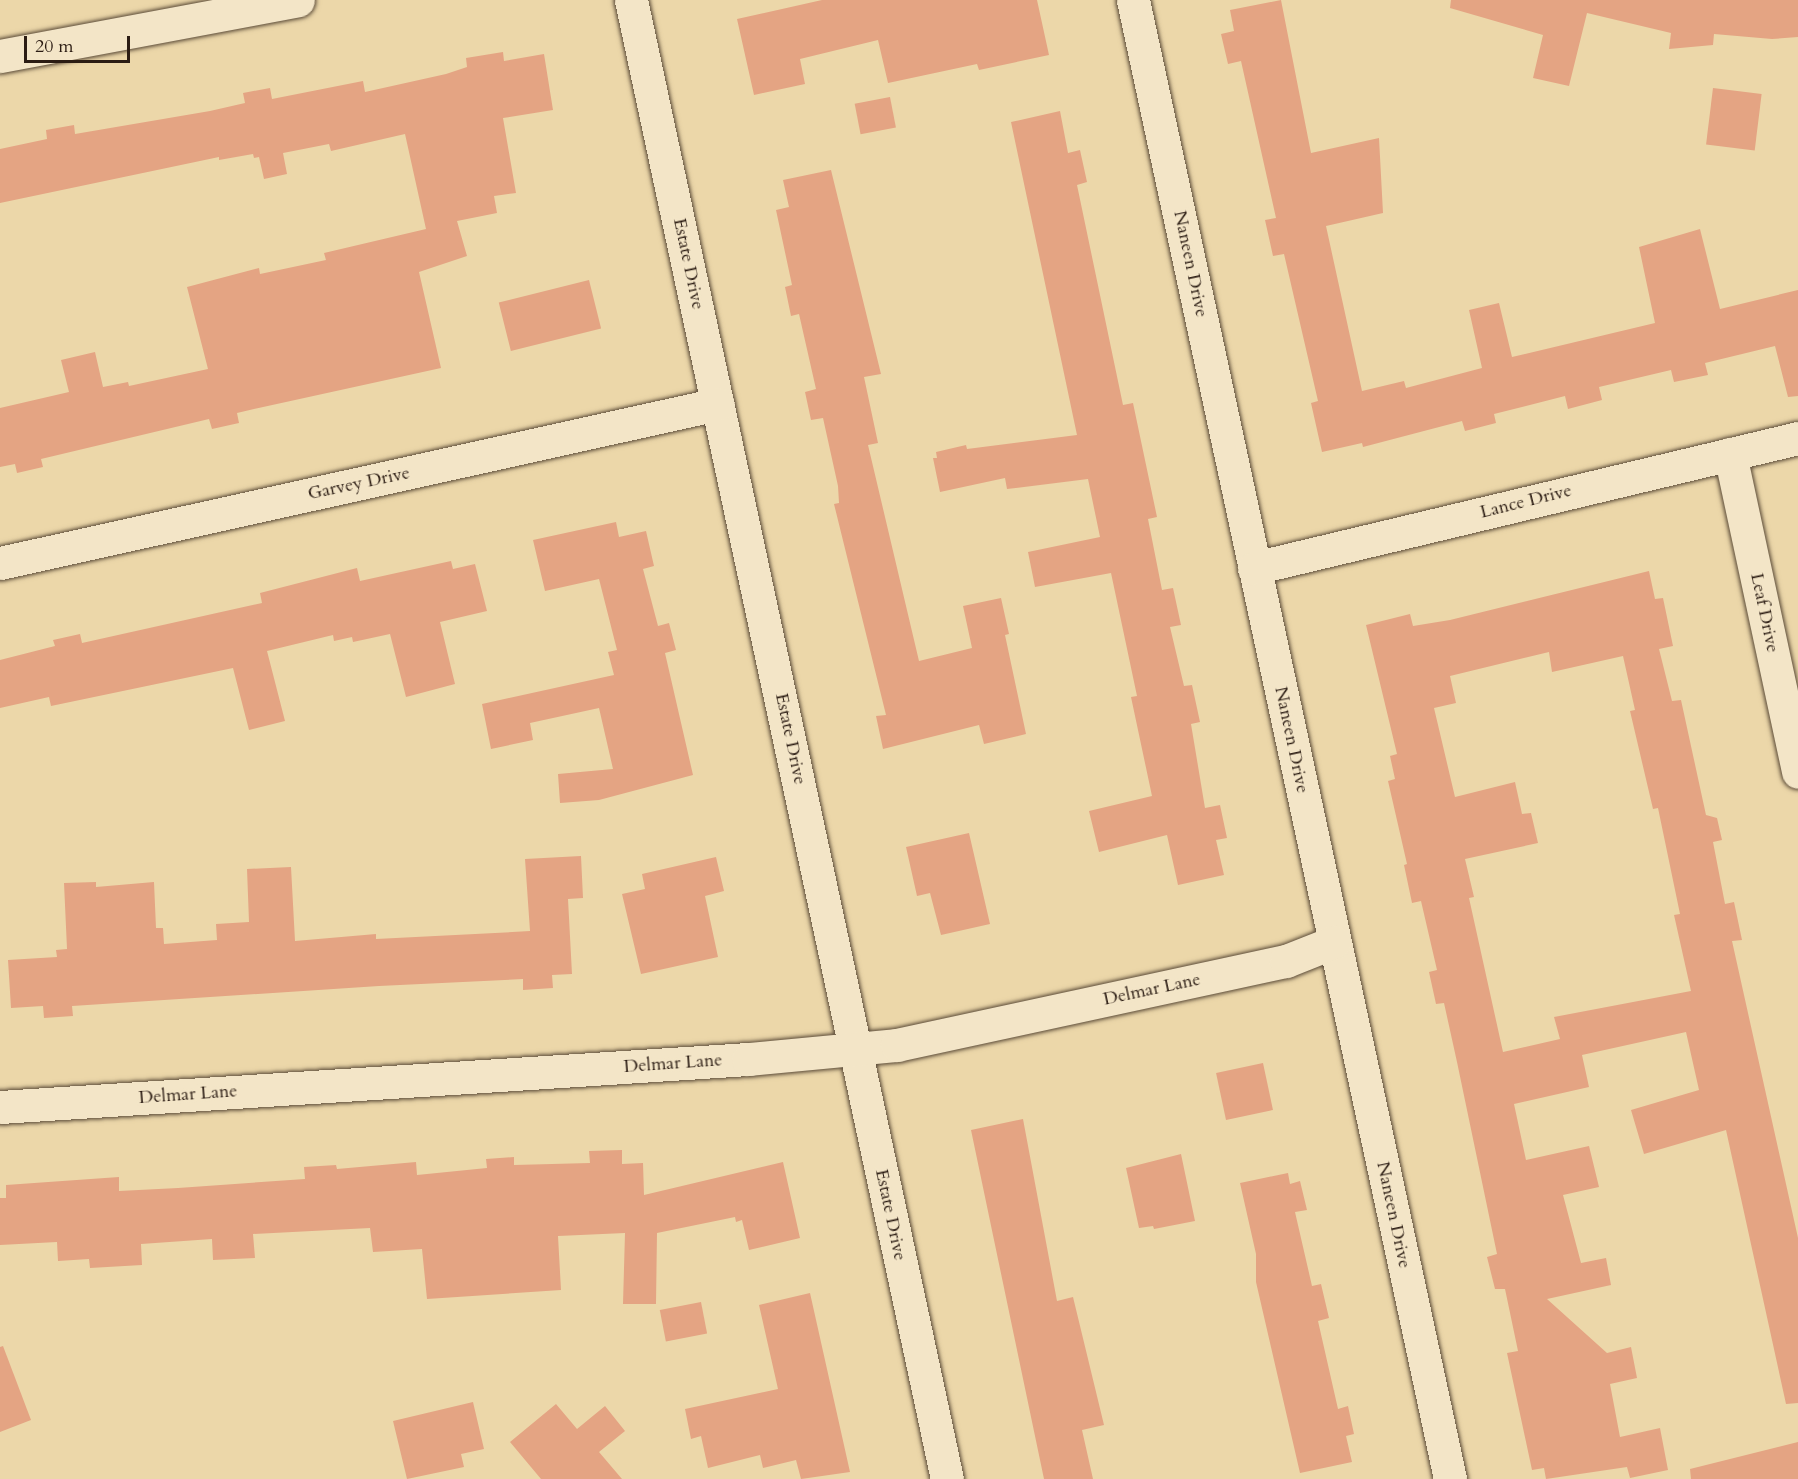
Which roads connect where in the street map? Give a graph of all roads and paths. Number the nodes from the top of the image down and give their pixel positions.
1 (298, 0) edge
2 (631, 0) edge
3 (1133, 0) edge
4 (183, 9) edge
5 (0, 56) edge
6 (718, 404) junction
7 (1798, 438) edge
8 (1730, 454) junction
9 (0, 563) edge
10 (1254, 568) junction
11 (1798, 772) edge
12 (1334, 942) junction
13 (854, 1050) junction
14 (0, 1107) edge
15 (947, 1479) edge
16 (1450, 1479) edge

1 - 4 street
2 - 6 street, Estate Drive
3 - 10 street, Naneen Drive
4 - 5 street
6 - 9 street, Garvey Drive
6 - 13 street, Estate Drive
7 - 8 street, Lance Drive
8 - 10 street, Lance Drive
8 - 11 street, Leaf Drive
10 - 12 street, Naneen Drive
12 - 13 street, Delmar Lane
12 - 16 street, Naneen Drive
13 - 14 street, Delmar Lane
13 - 15 street, Estate Drive

